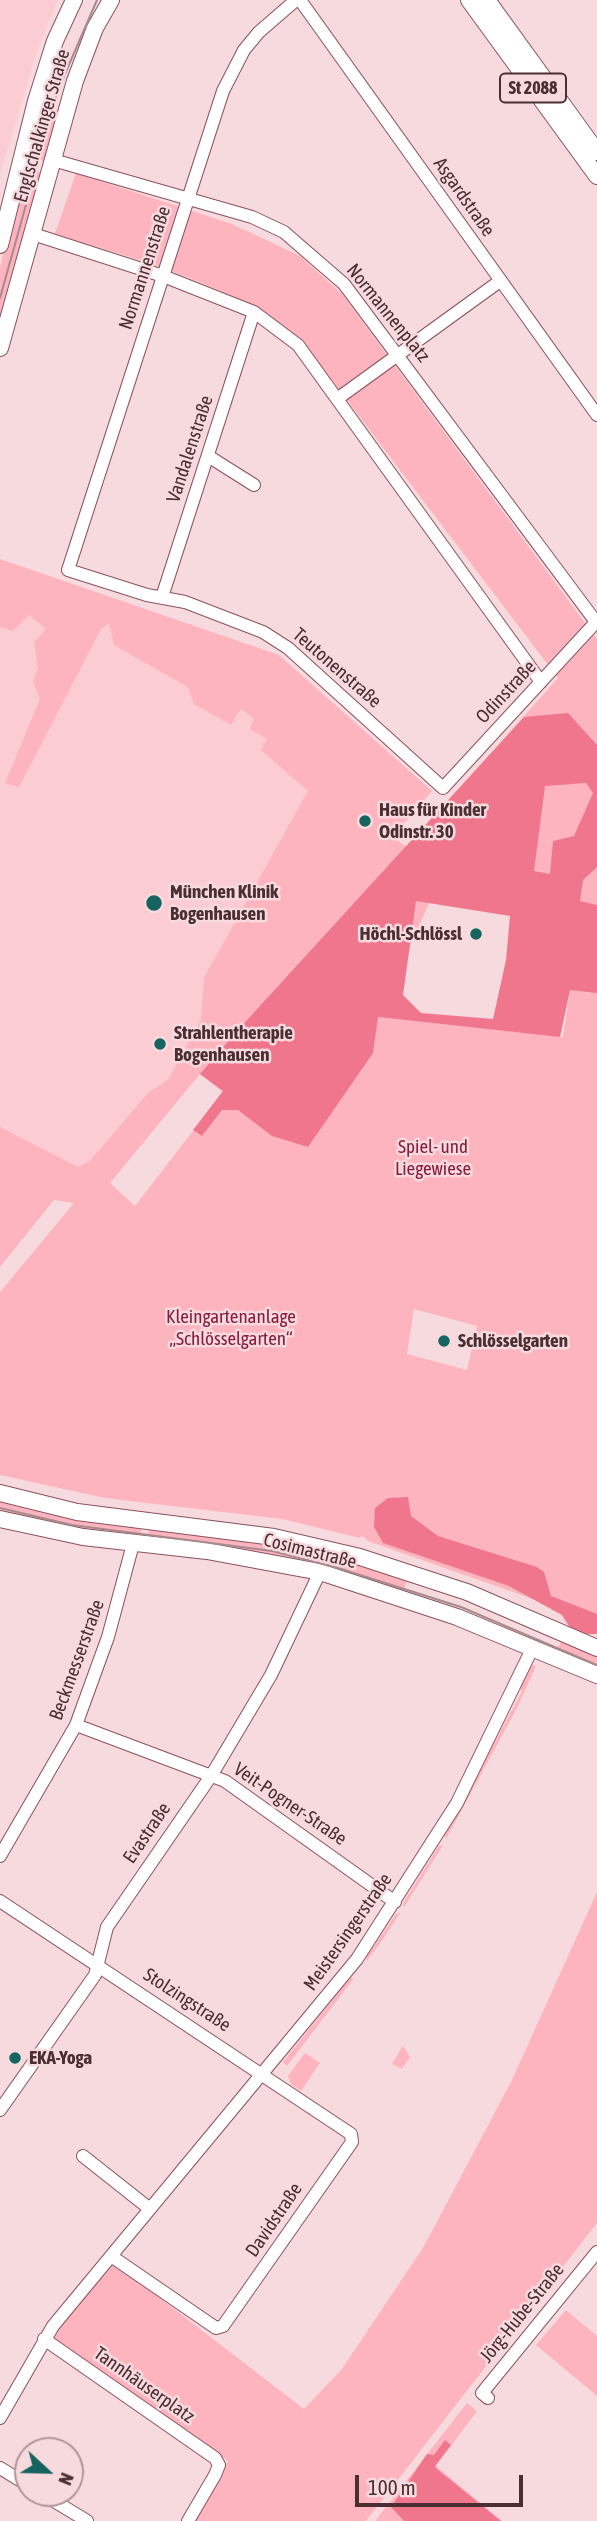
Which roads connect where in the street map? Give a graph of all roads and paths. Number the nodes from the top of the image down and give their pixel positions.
1 (74, 0) edge
2 (111, 0) edge
3 (298, 0) edge
4 (469, 0) edge
5 (486, 0) edge
6 (597, 152) edge
7 (53, 160) junction
8 (597, 176) edge
9 (187, 197) junction
10 (33, 234) junction
11 (0, 245) edge
12 (163, 276) junction
13 (500, 281) junction
14 (254, 312) junction
15 (0, 348) edge
16 (398, 355) junction
17 (337, 399) junction
18 (597, 415) edge
19 (208, 456) junction
20 (254, 485) dead end
21 (68, 570) joint
22 (162, 597) junction
23 (596, 622) edge
24 (541, 682) junction
25 (443, 788) joint
26 (0, 1493) edge
27 (0, 1519) edge
28 (133, 1544) junction
29 (320, 1572) junction
30 (542, 1623) junction
31 (533, 1647) junction
32 (597, 1648) edge
33 (597, 1675) edge
34 (76, 1726) junction
35 (211, 1776) junction
36 (0, 1856) edge
37 (0, 1901) edge
38 (395, 1902) junction
39 (98, 1965) junction
40 (261, 2074) junction
41 (0, 2110) edge
42 (351, 2134) joint
43 (83, 2156) dead end
44 (150, 2209) junction
45 (597, 2252) edge
46 (111, 2256) junction
47 (44, 2339) junction
48 (488, 2398) dead end
49 (0, 2418) edge
50 (64, 2507) edge
51 (87, 2521) edge
52 (188, 2521) edge

1 - 11 main road, Englschalkinger Straße
2 - 7 main road, Englschalkinger Straße
3 - 9 street, Normannenstraße
3 - 13 street, Asgardstraße
4 - 8 main road, St 2088
5 - 6 main road, St 2088
7 - 9 street, Normannenplatz
7 - 10 main road, Englschalkinger Straße
9 - 12 street, Normannenstraße
9 - 16 street, Normannenplatz
10 - 12 street
10 - 15 main road, Englschalkinger Straße
12 - 14 street
12 - 21 street, Normannenstraße
13 - 16 street
13 - 18 street, Asgardstraße
14 - 17 street
14 - 19 street, Vandalenstraße
16 - 17 street
16 - 23 street, Normannenplatz
17 - 24 street
19 - 20 street
19 - 22 street, Vandalenstraße
21 - 22 street, Teutonenstraße
22 - 25 street, Teutonenstraße
23 - 24 street, Odinstraße
24 - 25 street, Odinstraße
26 - 30 main road, Cosimastraße
27 - 28 main road, Cosimastraße
28 - 29 main road, Cosimastraße
28 - 34 street, Beckmesserstraße
29 - 31 main road, Cosimastraße
29 - 35 street, Evastraße
30 - 31 main road
30 - 32 main road, Cosimastraße
31 - 33 main road, Cosimastraße
31 - 38 street, Meistersingerstraße
34 - 35 street, Veit-Pogner-Straße
34 - 36 street, Beckmesserstraße
35 - 38 street, Veit-Pogner-Straße
35 - 39 street, Evastraße
37 - 39 street, Stolzingstraße
38 - 40 street, Meistersingerstraße
39 - 40 street, Stolzingstraße
39 - 41 street, Evastraße
40 - 42 street, Stolzingstraße
40 - 44 street, Meistersingerstraße
42 - 46 street, Davidstraße
43 - 44 street
44 - 46 street, Meistersingerstraße
45 - 48 street, Jörg-Hube-Straße
46 - 47 street, Meistersingerstraße
47 - 49 street, Meistersingerstraße
47 - 52 street, Tannhäuserplatz
50 - 51 street

